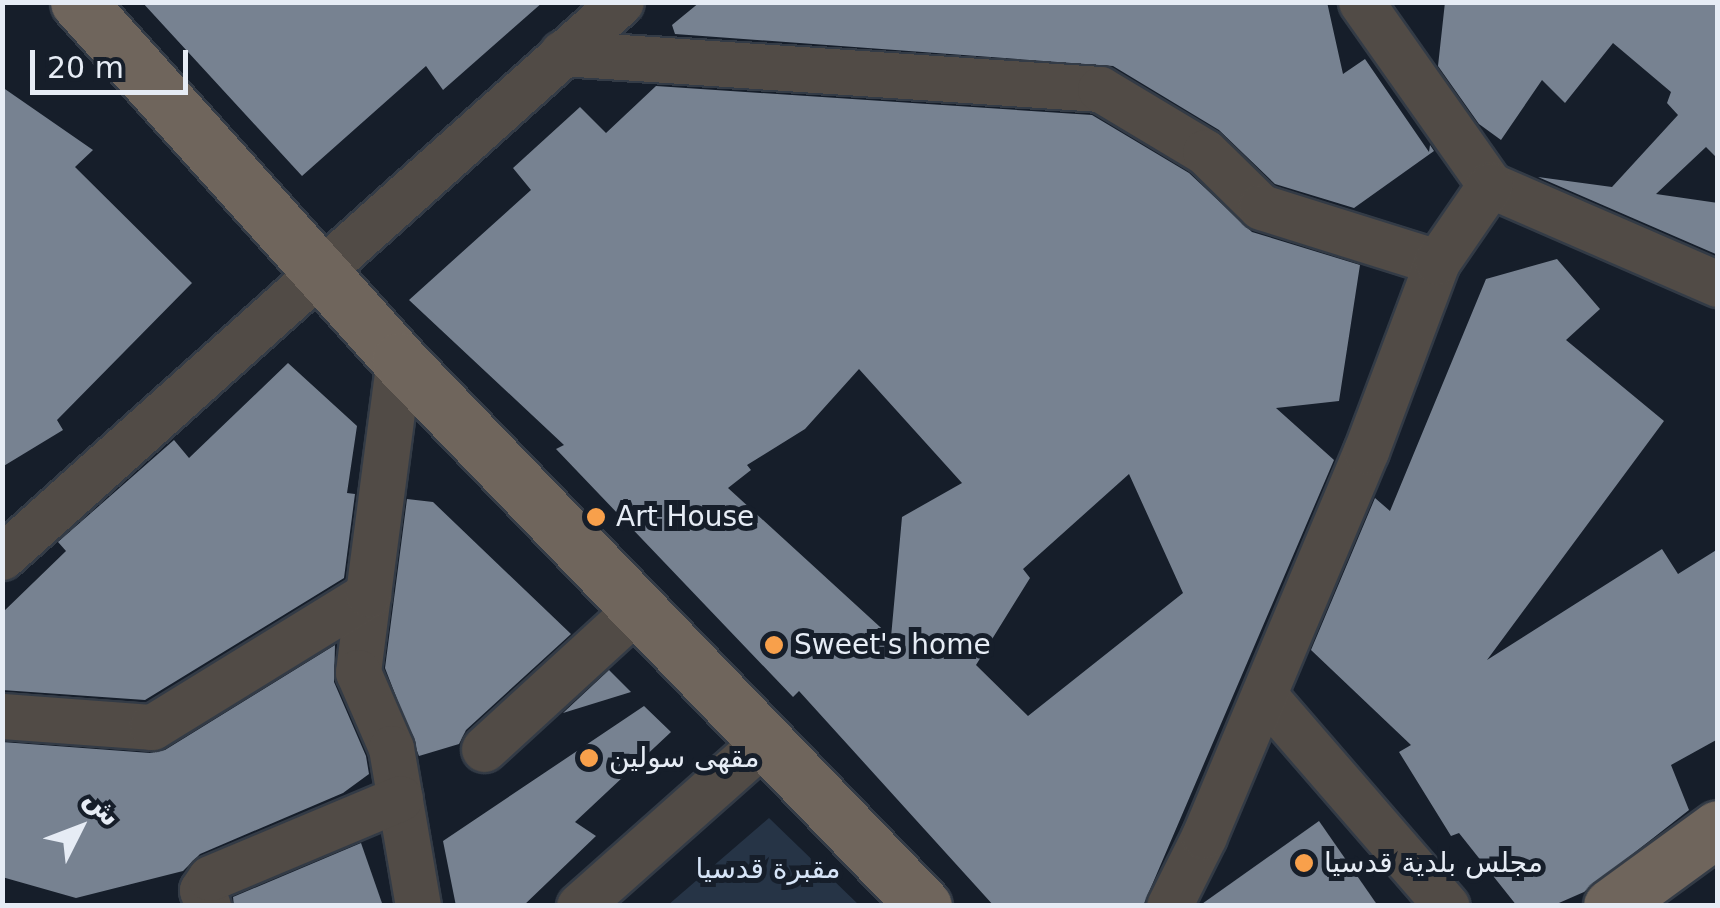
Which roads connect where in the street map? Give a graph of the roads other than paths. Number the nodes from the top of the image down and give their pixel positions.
1 (78, 2) edge
2 (620, 2) edge
3 (1361, 2) edge
4 (562, 53) junction
5 (1490, 185) junction
6 (1437, 262) junction
7 (322, 274) junction
8 (1718, 284) edge
9 (398, 360) junction
10 (2, 557) edge
11 (368, 594) junction
12 (637, 609) junction
13 (1264, 695) junction
14 (2, 716) edge
15 (764, 742) junction
16 (484, 749) dead end
17 (400, 798) junction
18 (1718, 828) edge
19 (208, 906) edge
20 (418, 906) edge
21 (579, 906) edge
22 (924, 906) edge
23 (1169, 906) edge
24 (1447, 906) edge
25 (1610, 906) edge

1 - 7 main road
2 - 4 street
3 - 5 street
4 - 6 street
4 - 7 street
5 - 6 street
5 - 8 street
6 - 13 street
7 - 9 main road
7 - 10 street
9 - 11 street
9 - 12 main road
11 - 14 street
11 - 17 street
12 - 15 main road
12 - 16 street
13 - 23 street
13 - 24 street
15 - 21 street
15 - 22 main road
17 - 19 street
17 - 20 street
18 - 25 main road

